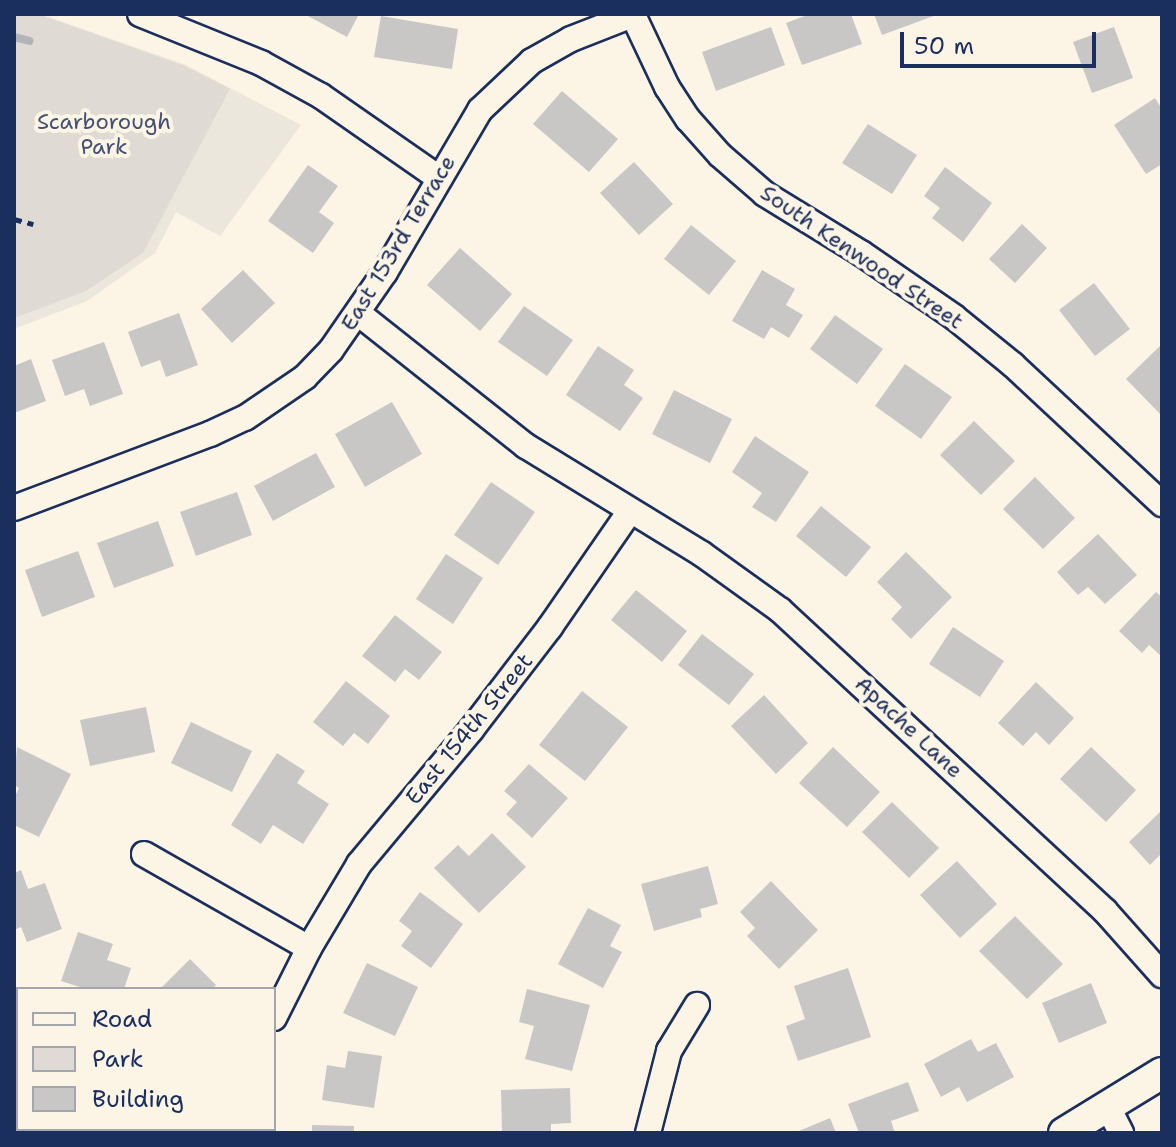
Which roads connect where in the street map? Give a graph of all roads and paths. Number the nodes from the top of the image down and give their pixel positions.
1 (140, 14) edge
2 (634, 14) edge
3 (439, 178) junction
4 (14, 219) edge
5 (33, 224) dead end
6 (358, 313) junction
7 (1162, 504) edge
8 (14, 508) edge
9 (630, 511) junction
10 (144, 854) dead end
11 (309, 948) junction
12 (1162, 975) edge
13 (697, 1005) dead end
14 (276, 1014) edge
15 (1162, 1073) edge
16 (1115, 1120) edge
17 (648, 1133) edge
18 (1064, 1133) edge

1 - 3 street
2 - 3 street, East 153rd Terrace
2 - 7 street, South Kenwood Street
3 - 6 street, East 153rd Terrace
4 - 5 path
6 - 8 street, East 153rd Terrace
6 - 9 street, Apache Lane
9 - 11 street, East 154th Street
9 - 12 street, Apache Lane
10 - 11 street
11 - 14 street, East 154th Street
13 - 17 street
15 - 16 street
16 - 18 street

